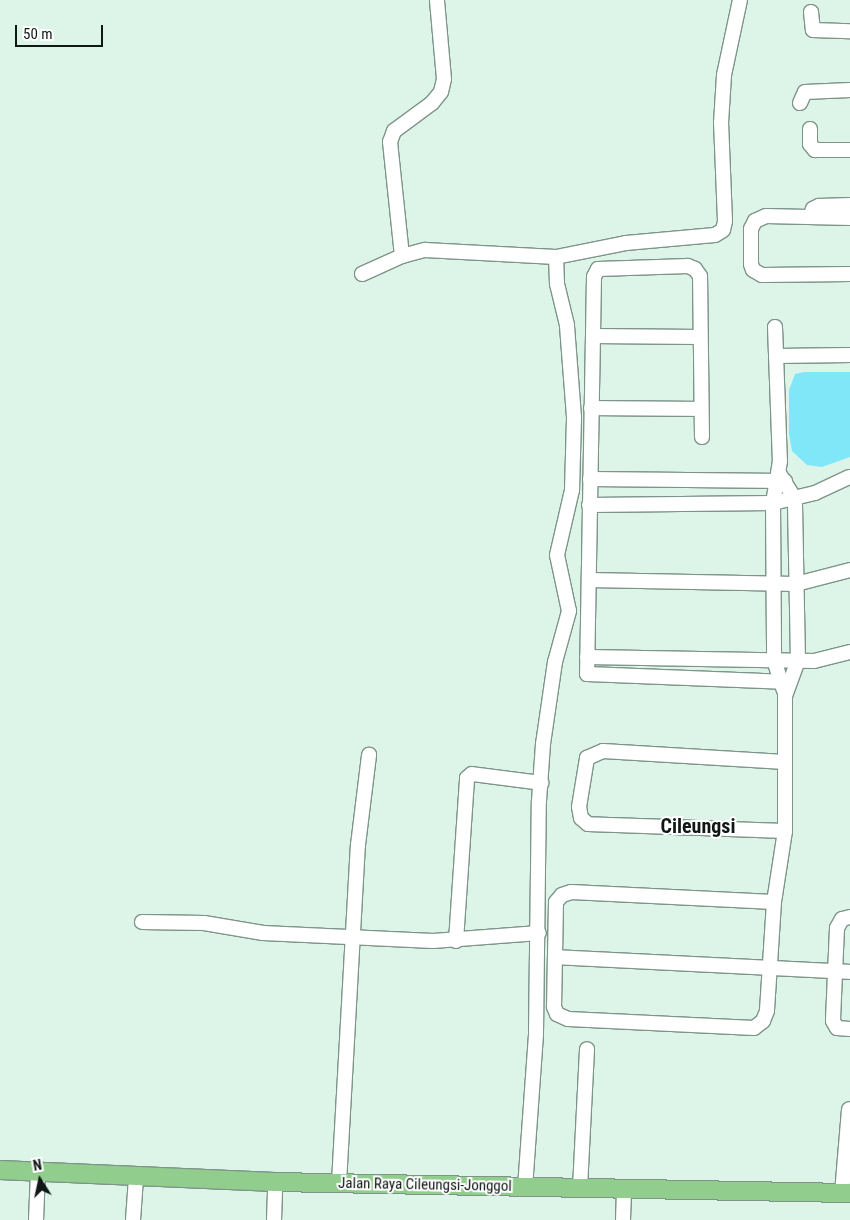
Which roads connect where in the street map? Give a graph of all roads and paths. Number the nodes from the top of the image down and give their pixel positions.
1 (437, 0) edge
2 (740, 0) edge
3 (811, 12) dead end
4 (850, 31) edge
5 (850, 90) edge
6 (800, 103) dead end
7 (810, 129) dead end
8 (850, 150) edge
9 (850, 205) edge
10 (810, 217) junction
11 (850, 218) edge
12 (402, 256) junction
13 (556, 257) junction
14 (362, 274) dead end
15 (850, 274) edge
16 (775, 327) dead end
17 (593, 336) junction
18 (700, 337) junction
19 (850, 355) edge
20 (776, 356) junction
21 (591, 408) junction
22 (701, 409) junction
23 (702, 437) dead end
24 (850, 477) edge
25 (590, 479) junction
26 (781, 479) junction
27 (795, 499) junction
28 (772, 503) junction
29 (589, 505) junction
30 (850, 570) edge
31 (589, 580) junction
32 (775, 584) junction
33 (796, 584) junction
34 (850, 652) edge
35 (588, 657) junction
36 (774, 660) junction
37 (798, 661) junction
38 (785, 687) junction
39 (369, 755) dead end
40 (785, 762) junction
41 (541, 783) junction
42 (785, 832) junction
43 (774, 902) junction
44 (850, 917) edge
45 (142, 922) dead end
46 (539, 933) junction
47 (352, 935) junction
48 (456, 941) junction
49 (555, 957) junction
50 (768, 966) junction
51 (843, 971) edge
52 (850, 1029) edge
53 (587, 1049) dead end
54 (849, 1109) edge
55 (0, 1170) edge
56 (38, 1172) junction
57 (136, 1178) junction
58 (275, 1182) junction
59 (339, 1183) junction
60 (525, 1188) junction
61 (580, 1188) junction
62 (624, 1188) junction
63 (846, 1193) edge
64 (36, 1220) edge
65 (134, 1220) edge
66 (274, 1220) edge
67 (623, 1220) edge

1 - 12 street
2 - 13 street
3 - 4 street
5 - 6 street
7 - 8 street
9 - 10 street
10 - 11 street
10 - 15 street
12 - 13 street
12 - 14 street
13 - 41 street
16 - 20 street
17 - 18 street
17 - 18 street
17 - 21 street
18 - 22 street
19 - 20 street
20 - 26 street
21 - 22 street
21 - 25 street
22 - 23 street
24 - 27 street
25 - 26 street
25 - 29 street
26 - 27 street
26 - 28 street
27 - 28 street
27 - 33 street
28 - 29 street
28 - 32 street
29 - 31 street
30 - 33 street
31 - 32 street
31 - 35 street
32 - 33 street
32 - 36 street
33 - 37 street
34 - 37 street
35 - 36 street
35 - 38 street
36 - 37 street
36 - 38 street
37 - 38 street
38 - 40 street
39 - 47 street
40 - 42 street
40 - 42 street
41 - 46 street
41 - 48 street
42 - 43 street
43 - 49 street
43 - 50 street
44 - 51 street
45 - 47 street
46 - 48 street
46 - 60 street
47 - 48 street
47 - 59 street
49 - 50 street
49 - 50 street
50 - 51 street
51 - 52 street
53 - 61 street
54 - 63 street
55 - 56 main road, Jalan Raya Cileungsi-Jonggol
56 - 57 main road, Jalan Raya Cileungsi-Jonggol
56 - 64 street
57 - 58 main road, Jalan Raya Cileungsi-Jonggol
57 - 65 street
58 - 59 main road, Jalan Raya Cileungsi-Jonggol
58 - 66 street
59 - 60 main road, Jalan Raya Cileungsi-Jonggol
60 - 61 main road, Jalan Raya Cileungsi-Jonggol
61 - 62 main road, Jalan Raya Cileungsi-Jonggol
62 - 63 main road, Jalan Raya Cileungsi-Jonggol
62 - 67 street

